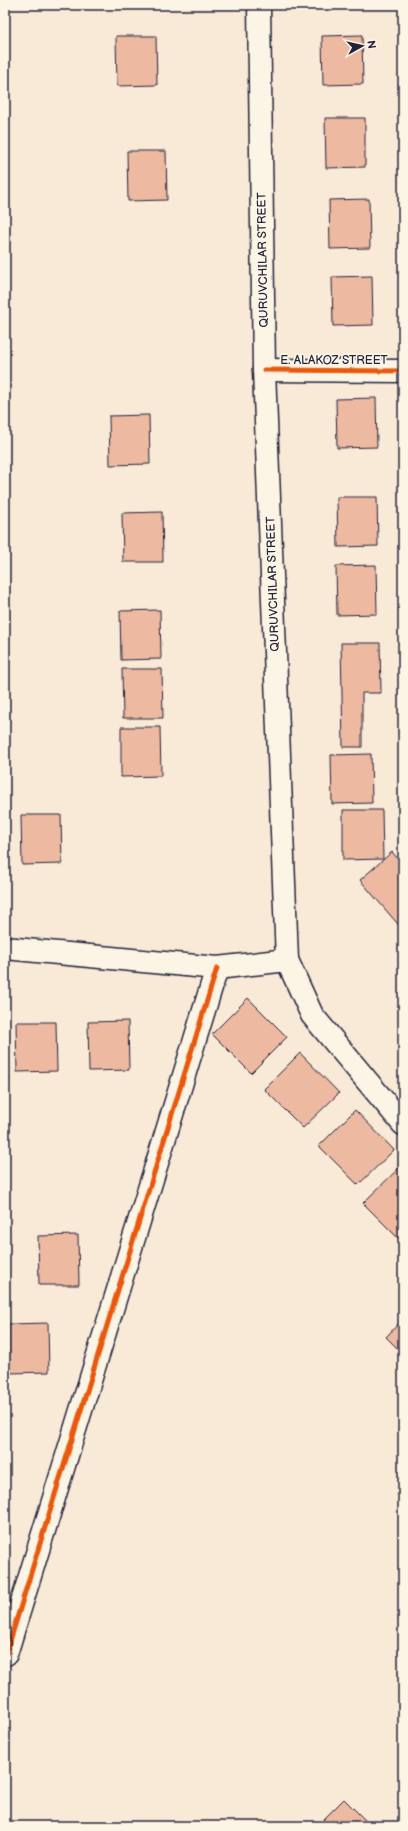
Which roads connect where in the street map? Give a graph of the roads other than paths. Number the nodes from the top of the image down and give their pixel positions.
1 (259, 5) edge
2 (264, 370) junction
3 (403, 371) edge
4 (5, 948) edge
5 (287, 960) junction
6 (217, 968) junction
7 (403, 1124) edge
8 (6, 1654) edge

1 - 2 main road, QURUVCHILAR STREET
2 - 3 main road, E. ALAKOZ STREET
2 - 5 main road, QURUVCHILAR STREET
4 - 6 main road
5 - 6 main road
5 - 7 main road, QURUVCHILAR STREET
6 - 8 main road

